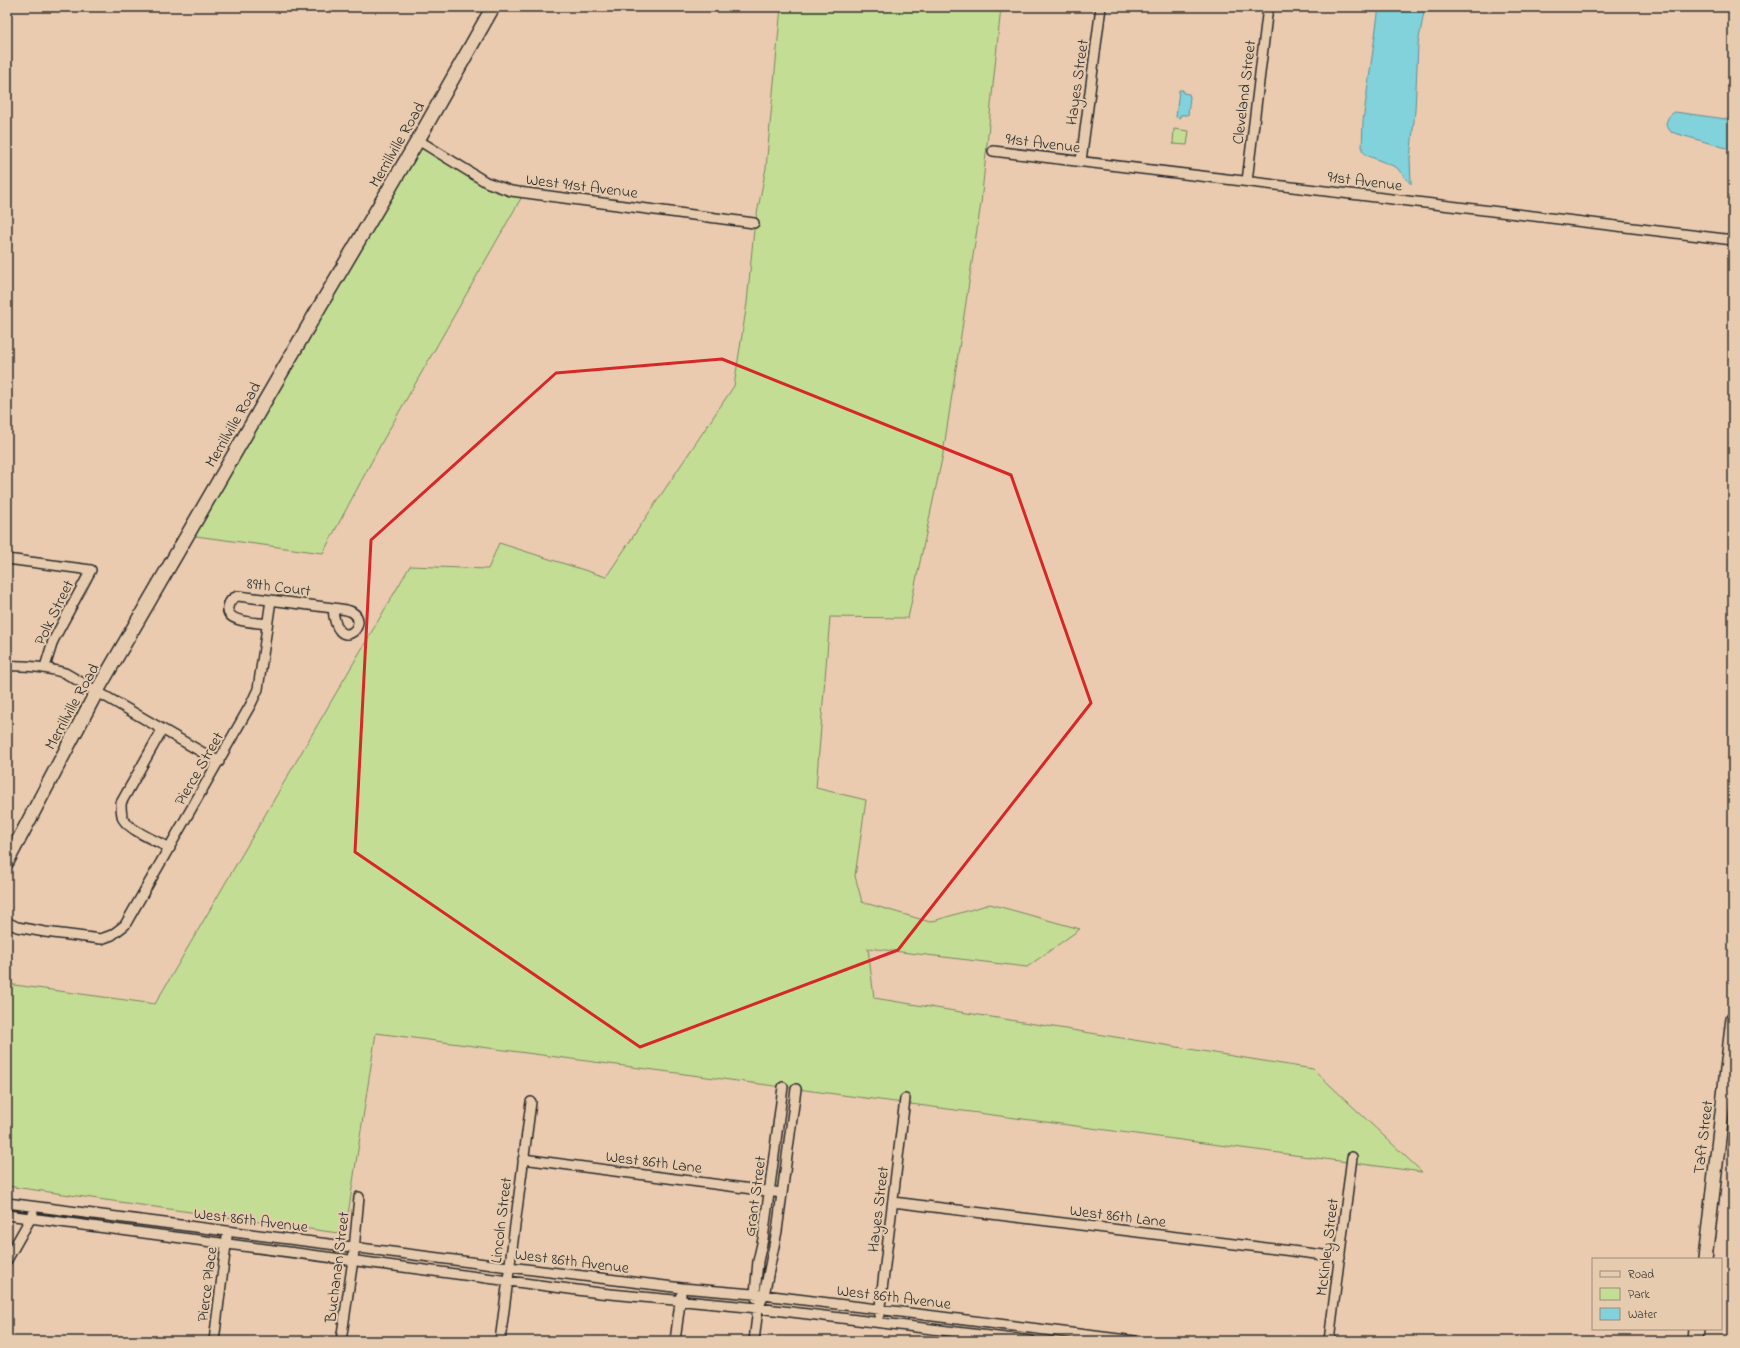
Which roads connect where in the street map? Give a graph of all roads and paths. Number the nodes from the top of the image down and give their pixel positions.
1 (493, 7) edge
2 (1101, 7) edge
3 (1268, 7) edge
4 (418, 140) junction
5 (993, 151) dead end
6 (1081, 162) junction
7 (1247, 181) junction
8 (754, 223) dead end
9 (1733, 240) edge
10 (7, 559) edge
11 (271, 600) junction
12 (333, 608) dead end
13 (267, 624) junction
14 (7, 666) edge
15 (45, 667) junction
16 (97, 691) junction
17 (162, 730) junction
18 (219, 762) junction
19 (170, 848) junction
20 (7, 862) edge
21 (7, 922) edge
22 (1733, 1018) edge
23 (783, 1088) dead end
24 (796, 1089) dead end
25 (905, 1098) dead end
26 (531, 1102) dead end
27 (1352, 1157) dead end
28 (523, 1159) junction
29 (770, 1191) junction
30 (782, 1193) junction
31 (359, 1197) dead end
32 (892, 1202) junction
33 (7, 1203) edge
34 (37, 1207) junction
35 (7, 1215) edge
36 (30, 1218) junction
37 (228, 1231) junction
38 (226, 1243) junction
39 (354, 1248) junction
40 (1340, 1257) junction
41 (1705, 1258) edge
42 (7, 1260) edge
43 (353, 1260) junction
44 (509, 1267) junction
45 (508, 1281) junction
46 (682, 1288) junction
47 (760, 1295) junction
48 (680, 1300) junction
49 (758, 1308) junction
50 (880, 1310) junction
51 (878, 1322) junction
52 (1697, 1330) edge
53 (214, 1341) edge
54 (341, 1341) edge
55 (500, 1341) edge
56 (675, 1341) edge
57 (754, 1341) edge
58 (1031, 1341) edge
59 (1135, 1341) edge
60 (1329, 1341) edge
61 (1696, 1341) edge

1 - 4 street, Merrillville Road
2 - 6 street, Hayes Street
3 - 7 street, Cleveland Street
4 - 8 street, West 91st Avenue
4 - 16 street, Merrillville Road
5 - 6 street, 91st Avenue
6 - 7 street, 91st Avenue
7 - 9 street, 91st Avenue
10 - 15 street, Polk Street
11 - 12 street, 89th Court
11 - 13 street, Pierce Street
11 - 13 street, 89th Court
13 - 18 street, Pierce Street
14 - 15 street
15 - 16 street
16 - 17 street
16 - 20 street, Merrillville Road
17 - 18 street
17 - 19 street
18 - 19 street, Pierce Street
19 - 21 street, Pierce Street
22 - 41 street, Taft Street
23 - 29 street, Grant Street
24 - 30 street, Grant Street
25 - 32 street, Hayes Street
26 - 28 street, Lincoln Street
27 - 40 street, McKinley Street
28 - 29 street, West 86th Lane
28 - 44 street, Lincoln Street
29 - 30 street, West 86th Lane
29 - 47 street, Grant Street
30 - 47 street, Grant Street
31 - 39 street, Buchanan Street
32 - 40 street, West 86th Lane
32 - 50 street, Hayes Street
33 - 34 street, West 86th Avenue
34 - 36 street
34 - 37 street, West 86th Avenue
35 - 36 street, West 86th Avenue
36 - 38 street, West 86th Avenue
36 - 42 street
37 - 38 street, Pierce Place
37 - 39 street, West 86th Avenue
38 - 43 street, West 86th Avenue
38 - 53 street, Pierce Place
39 - 43 street, Buchanan Street
39 - 44 street, West 86th Avenue
40 - 60 street, McKinley Street
43 - 45 street, West 86th Avenue
43 - 54 street, Buchanan Street
44 - 45 street, Lincoln Street
44 - 46 street, West 86th Avenue
45 - 48 street, West 86th Avenue
45 - 55 street, Lincoln Street
46 - 47 street, West 86th Avenue
46 - 48 street
47 - 49 street, Grant Street
47 - 50 street, West 86th Avenue
48 - 49 street, West 86th Avenue
48 - 56 street
49 - 51 street, West 86th Avenue
49 - 57 street, Grant Street
50 - 51 street, Hayes Street
50 - 59 street, West 86th Avenue
51 - 58 street, West 86th Avenue
52 - 61 street

